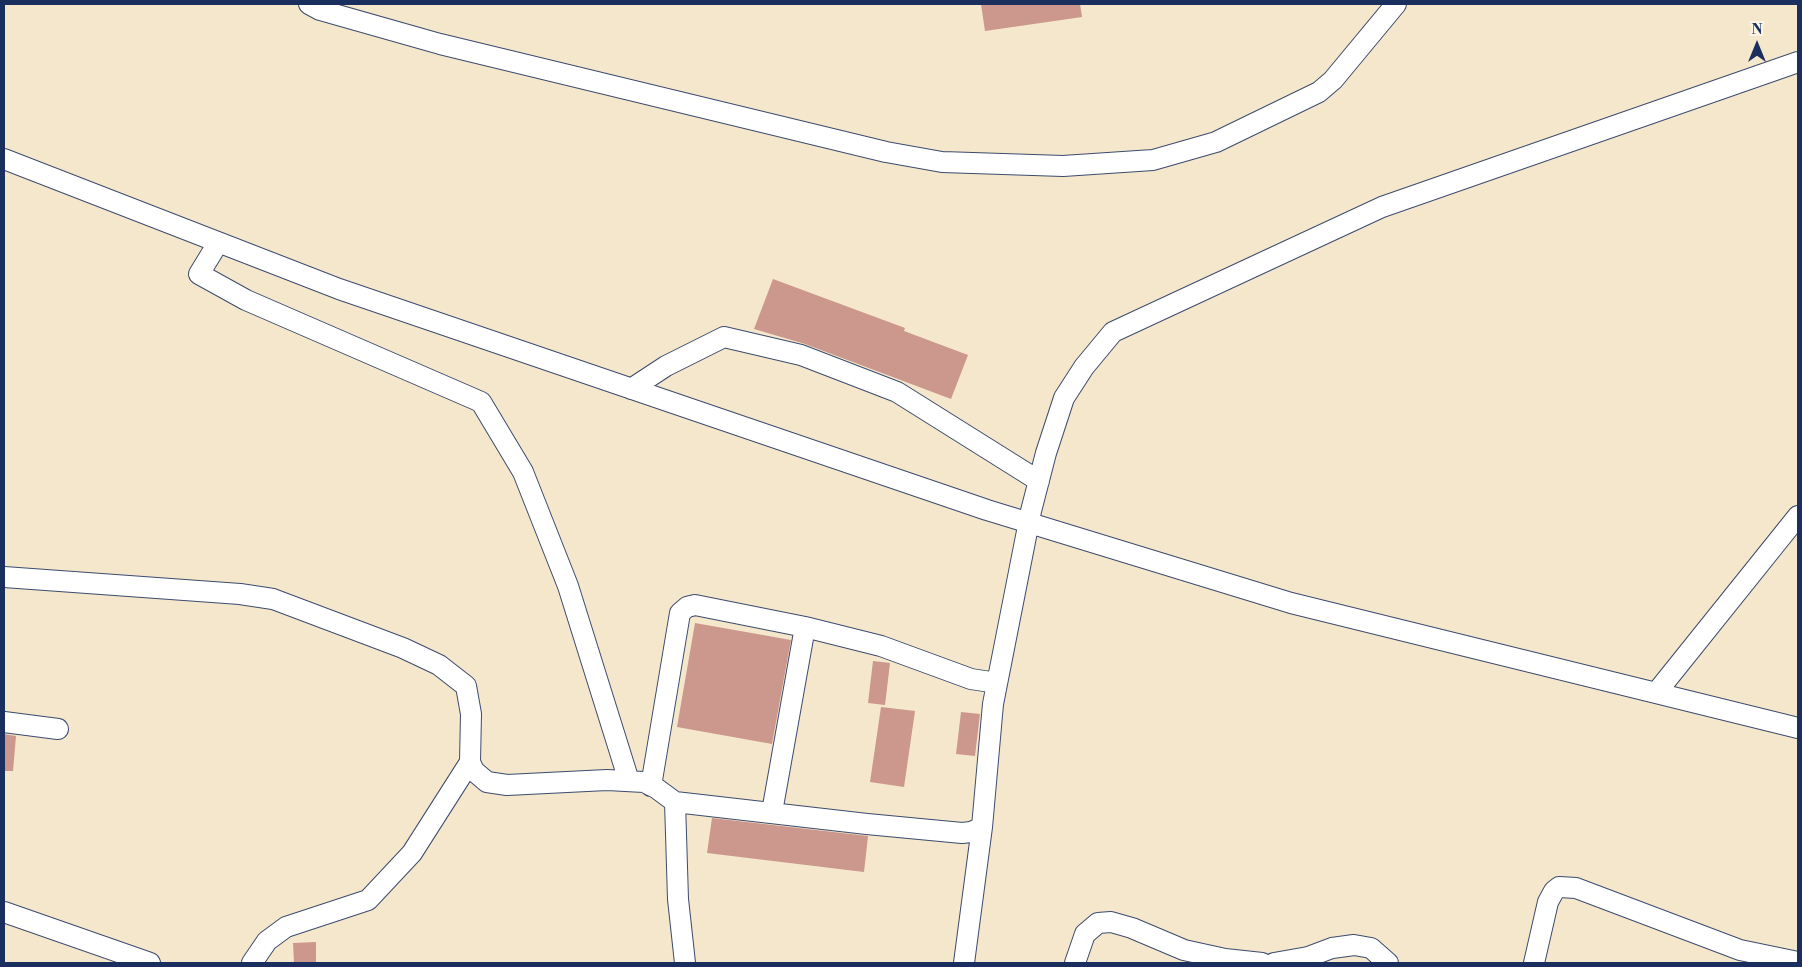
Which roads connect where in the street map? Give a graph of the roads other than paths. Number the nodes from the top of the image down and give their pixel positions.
1 (309, 4) edge
2 (1396, 4) edge
3 (1798, 62) edge
4 (4, 159) edge
5 (218, 243) junction
6 (631, 389) junction
7 (1039, 480) junction
8 (1798, 516) edge
9 (1029, 521) junction
10 (4, 578) edge
11 (805, 627) junction
12 (998, 682) junction
13 (1656, 693) junction
14 (4, 722) edge
15 (1798, 728) edge
16 (58, 729) dead end
17 (470, 762) junction
18 (629, 781) junction
19 (651, 786) junction
20 (675, 802) junction
21 (772, 812) junction
22 (982, 827) junction
23 (4, 912) edge
24 (1798, 962) edge
25 (150, 963) edge
26 (252, 963) edge
27 (685, 963) edge
28 (964, 963) edge
29 (1075, 963) edge
30 (1262, 963) edge
31 (1274, 963) edge
32 (1388, 963) edge
33 (1534, 963) edge

1 - 2 street
3 - 7 street
4 - 5 street
5 - 6 street
5 - 18 street
6 - 7 street
6 - 9 street
7 - 9 street
8 - 13 street
9 - 12 street
9 - 13 street
10 - 17 street
11 - 12 street
11 - 19 street
11 - 21 street
12 - 22 street
13 - 15 street
14 - 16 street
17 - 18 street
17 - 26 street
18 - 19 street
19 - 20 street
20 - 21 street
20 - 27 street
21 - 22 street
22 - 28 street
23 - 25 street
24 - 33 street
29 - 30 street
31 - 32 street

